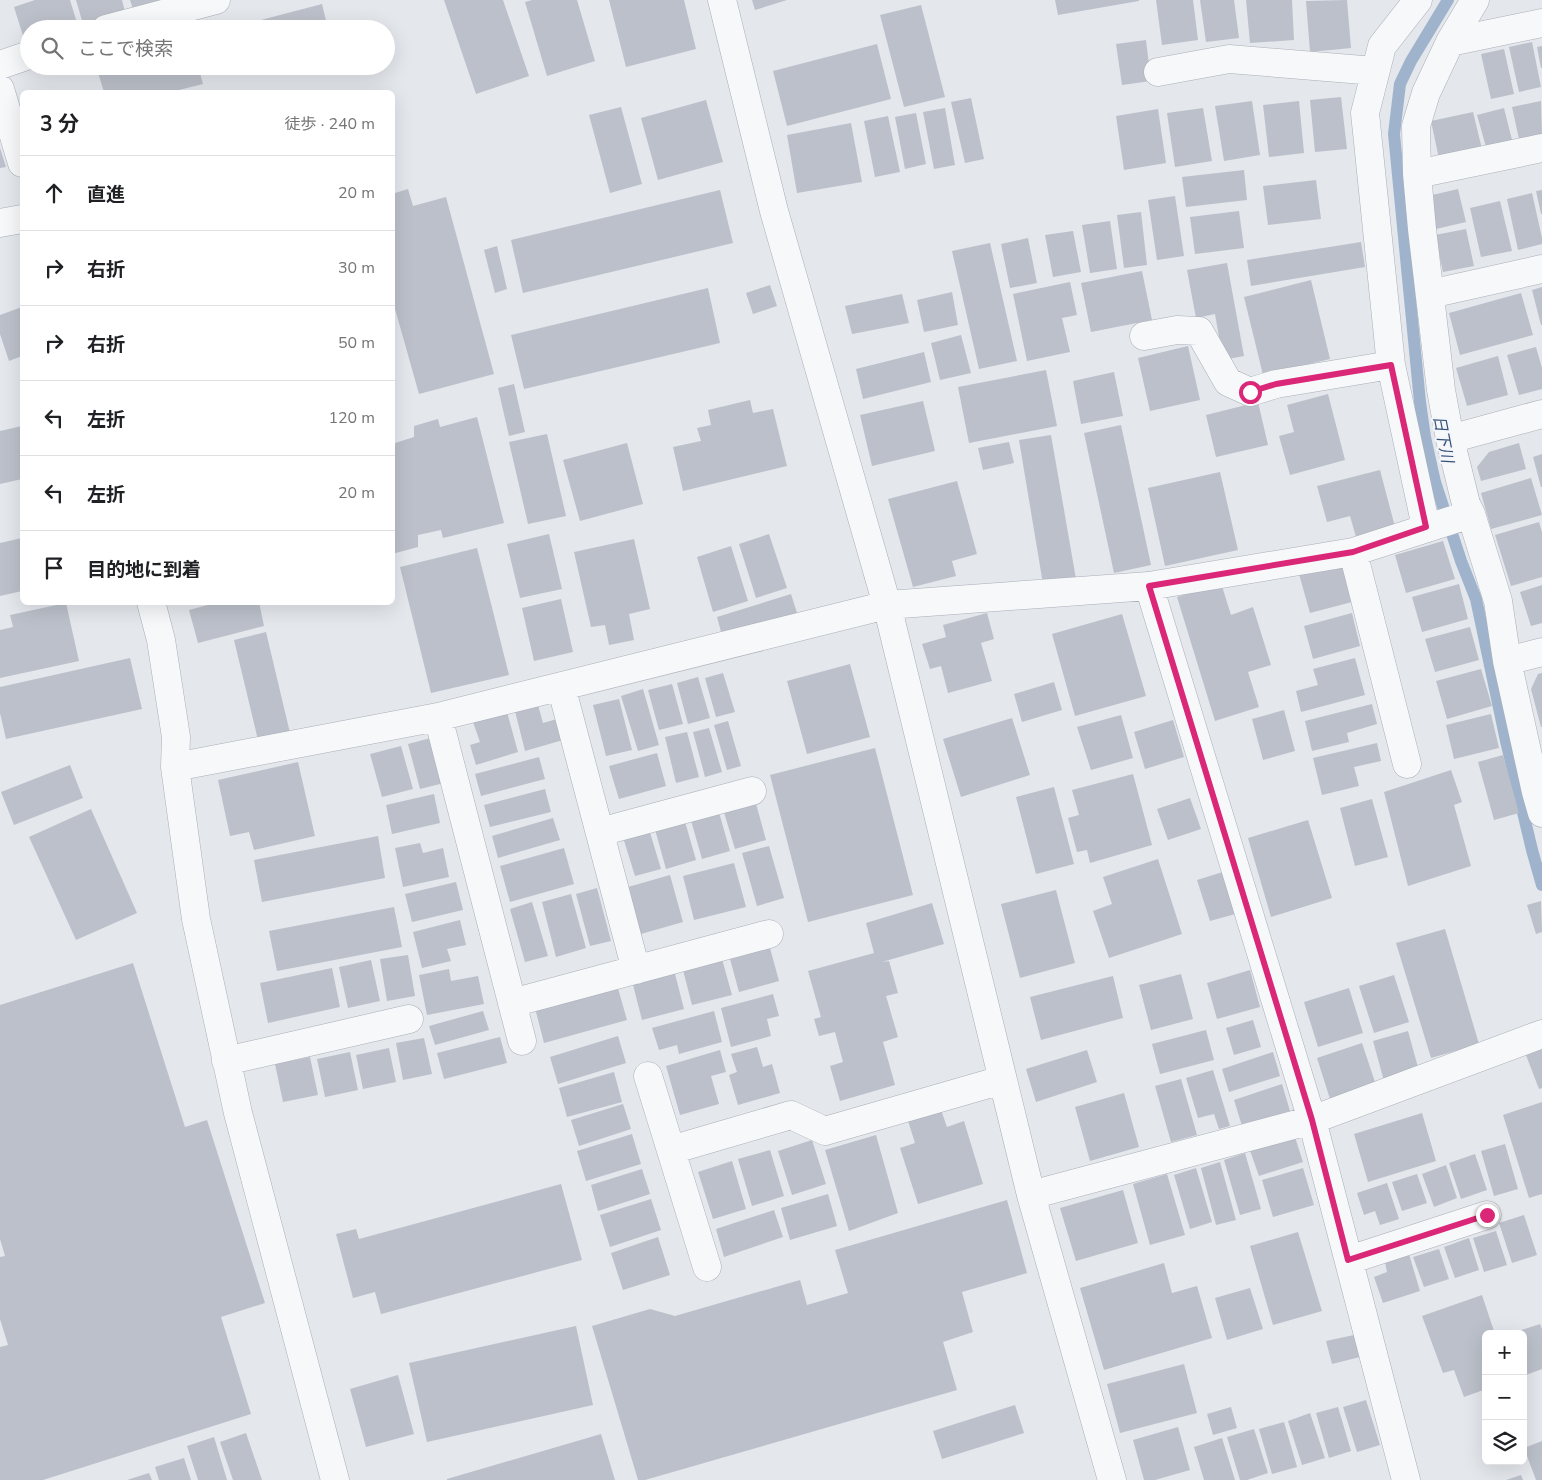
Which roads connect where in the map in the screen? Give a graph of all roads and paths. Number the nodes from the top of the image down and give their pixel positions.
1 (216, 0) edge
2 (722, 0) edge
3 (1418, 0) edge
4 (1475, 0) edge
5 (140, 20) edge
6 (1542, 23) edge
7 (1450, 42) junction
8 (20, 58) edge
9 (0, 65) edge
10 (1375, 71) junction
11 (1158, 72) dead end
12 (0, 89) edge
13 (1542, 148) edge
14 (20, 156) edge
15 (1418, 174) junction
16 (20, 219) edge
17 (0, 223) edge
18 (1542, 269) edge
19 (1430, 294) junction
20 (1144, 336) dead end
21 (1391, 365) junction
22 (1542, 414) edge
23 (1450, 439) junction
24 (1448, 521) junction
25 (1353, 552) junction
26 (1149, 586) junction
27 (152, 605) edge
28 (887, 605) junction
29 (1542, 652) edge
30 (1507, 661) junction
31 (561, 686) junction
32 (438, 717) junction
33 (1407, 764) dead end
34 (175, 767) junction
35 (752, 791) dead end
36 (1542, 813) edge
37 (600, 832) junction
38 (769, 934) dead end
39 (636, 970) junction
40 (512, 1003) junction
41 (409, 1019) dead end
42 (1542, 1034) edge
43 (522, 1041) dead end
44 (226, 1061) junction
45 (648, 1076) dead end
46 (1002, 1080) junction
47 (1312, 1120) junction
48 (671, 1150) junction
49 (1030, 1196) junction
50 (1487, 1215) dead end
51 (1348, 1260) junction
52 (707, 1267) dead end
53 (335, 1480) edge
54 (1112, 1480) edge
55 (1406, 1480) edge

1 - 5 street
2 - 28 street
3 - 10 street
4 - 7 street
6 - 7 street
7 - 15 street
8 - 9 street
10 - 11 street
10 - 21 street
12 - 14 street
13 - 15 street
15 - 19 street
16 - 17 street
18 - 19 street
19 - 23 street
20 - 21 street
21 - 24 street
22 - 23 street
23 - 24 street
24 - 25 street
24 - 30 street
25 - 26 street
25 - 33 street
26 - 28 street
26 - 47 street
27 - 34 street
28 - 31 street
28 - 46 street
29 - 30 street
30 - 36 street
31 - 32 street
31 - 37 street
32 - 34 street
32 - 40 street
34 - 44 street
35 - 37 street
37 - 39 street
38 - 39 street
39 - 40 street
40 - 43 street
41 - 44 street
42 - 47 street
44 - 53 street
45 - 48 street
46 - 48 street
46 - 49 street
47 - 49 street
47 - 51 street
48 - 52 street
49 - 54 street
50 - 51 street
51 - 55 street

